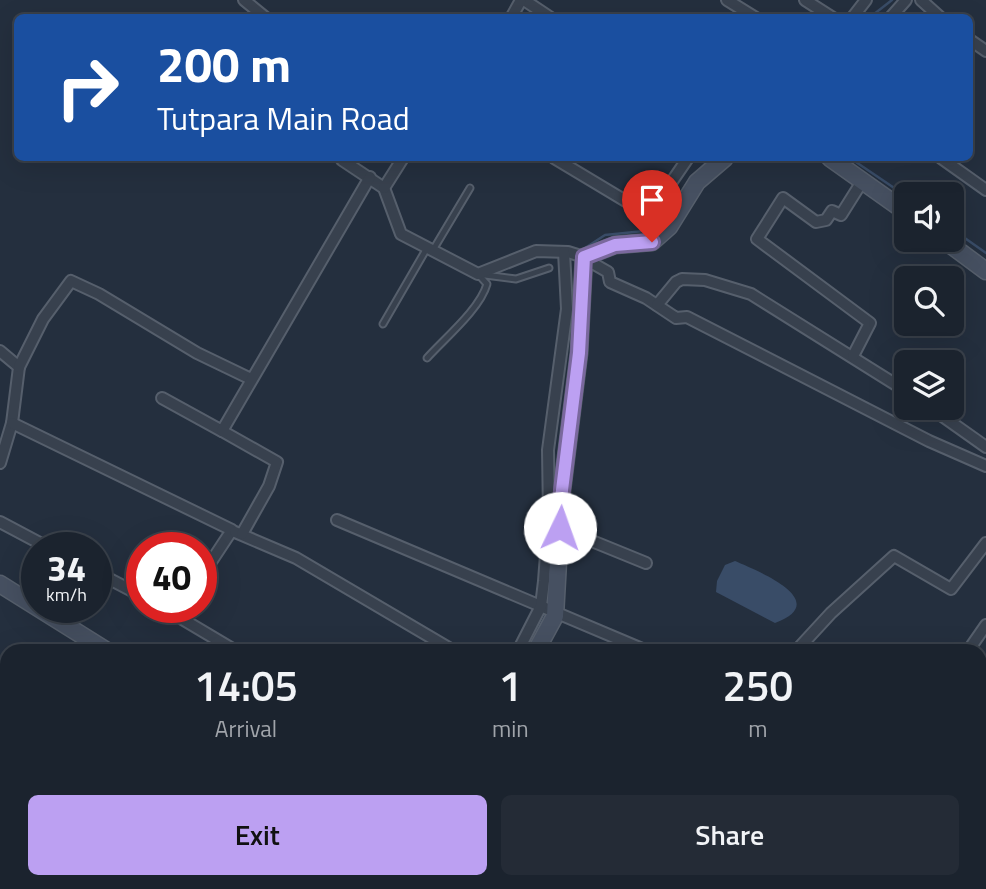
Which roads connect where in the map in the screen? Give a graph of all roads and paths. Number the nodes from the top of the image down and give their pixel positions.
1 (244, 0) edge
2 (523, 0) edge
3 (727, 0) edge
4 (805, 0) edge
5 (866, 0) edge
6 (906, 0) edge
7 (921, 0) edge
8 (261, 14) edge
9 (545, 14) edge
10 (750, 14) edge
11 (827, 14) edge
12 (855, 14) edge
13 (894, 14) edge
14 (937, 14) edge
15 (344, 161) edge
16 (401, 161) edge
17 (559, 161) edge
18 (686, 161) edge
19 (722, 161) edge
20 (834, 161) edge
21 (945, 161) edge
22 (370, 177) junction
23 (863, 180) junction
24 (384, 188) junction
25 (470, 188) dead end
26 (986, 190) edge
27 (894, 203) edge
28 (651, 216) junction
29 (667, 226) junction
30 (430, 249) junction
31 (960, 252) edge
32 (575, 256) junction
33 (549, 268) dead end
34 (986, 271) edge
35 (478, 274) junction
36 (657, 305) junction
37 (383, 324) dead end
38 (0, 351) edge
39 (853, 356) junction
40 (426, 358) dead end
41 (19, 367) junction
42 (251, 379) junction
43 (894, 383) edge
44 (162, 398) dead end
45 (948, 420) edge
46 (12, 423) junction
47 (222, 431) junction
48 (986, 448) edge
49 (0, 463) edge
50 (984, 465) edge
51 (337, 520) dead end
52 (0, 522) edge
53 (560, 528) junction
54 (237, 532) junction
55 (21, 533) edge
56 (986, 543) edge
57 (217, 558) edge
58 (646, 563) dead end
59 (0, 584) edge
60 (548, 609) junction
61 (196, 623) edge
62 (986, 625) edge
63 (96, 644) edge
64 (226, 644) edge
65 (442, 644) edge
66 (523, 644) edge
67 (538, 644) edge
68 (630, 644) edge
69 (802, 644) edge
70 (973, 644) edge

1 - 8 street
2 - 9 street
3 - 10 street
4 - 11 street
5 - 12 street
6 - 13 street
7 - 14 street
15 - 22 street
16 - 24 street
17 - 28 street
18 - 28 street
19 - 29 street
20 - 23 street
21 - 26 street
22 - 24 street
22 - 42 street
23 - 27 street
23 - 39 street
24 - 30 street
25 - 30 lane
28 - 29 street
29 - 32 street
30 - 35 street
30 - 37 lane
31 - 34 street
32 - 35 street
32 - 36 street
32 - 53 street
32 - 60 street
33 - 35 lane
35 - 40 lane
36 - 39 street
36 - 50 street
38 - 41 street
39 - 43 street
41 - 42 street
41 - 46 street
42 - 47 street
44 - 47 street
45 - 48 street
46 - 49 street
46 - 54 street
47 - 54 street
48 - 50 street
51 - 60 street
52 - 55 street
53 - 58 street
53 - 60 street
54 - 57 street
54 - 65 street
56 - 69 street
59 - 63 street
60 - 66 street
60 - 67 street
60 - 68 street
61 - 64 street
62 - 70 street

